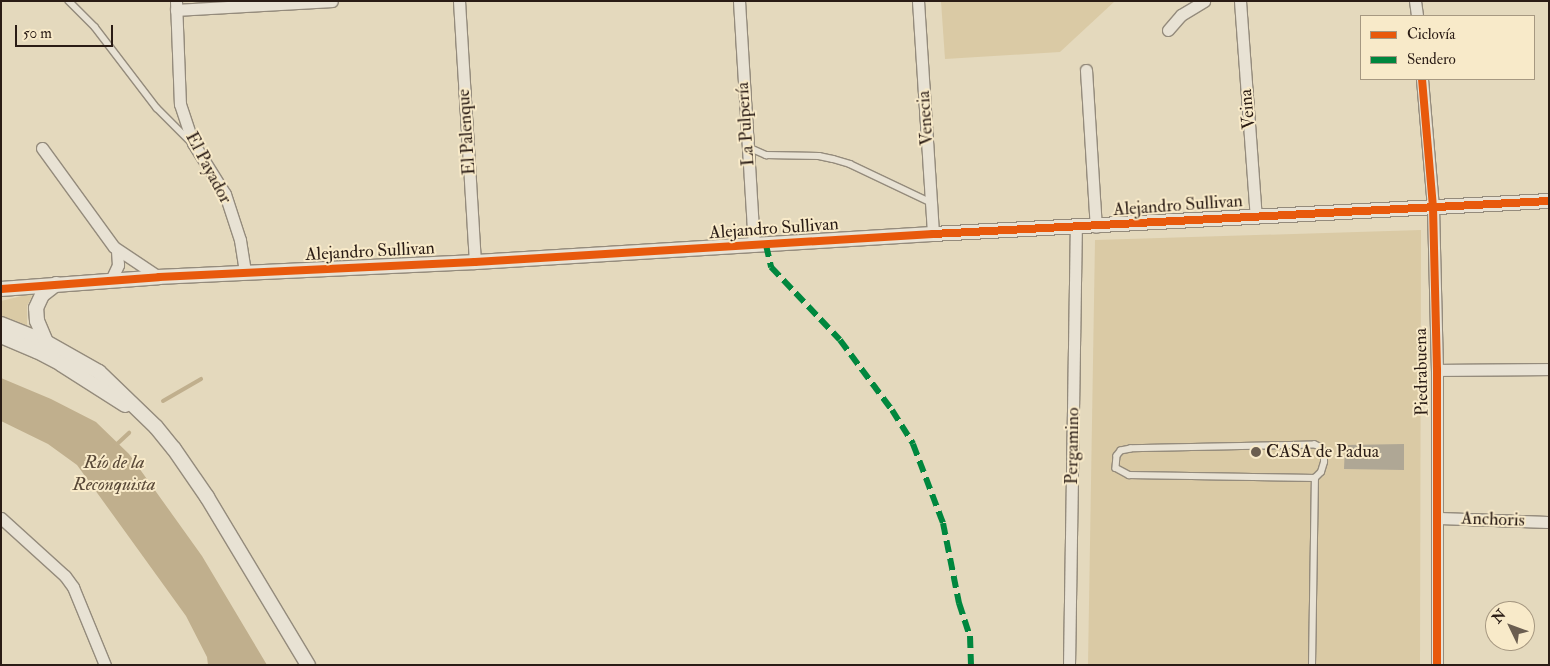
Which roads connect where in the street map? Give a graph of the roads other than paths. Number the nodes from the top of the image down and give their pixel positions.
1 (69, 1) edge
2 (332, 1) edge
3 (458, 1) edge
4 (739, 1) edge
5 (918, 1) edge
6 (1204, 1) edge
7 (1240, 1) edge
8 (1415, 1) edge
9 (176, 5) edge
10 (1417, 15) edge
11 (1168, 30) dead end
12 (1086, 70) dead end
13 (1422, 80) edge
14 (193, 144) junction
15 (748, 147) junction
16 (42, 148) dead end
17 (1549, 201) edge
18 (932, 203) junction
19 (1433, 208) junction
20 (1256, 217) junction
21 (1096, 227) junction
22 (1076, 228) junction
23 (933, 234) junction
24 (754, 246) junction
25 (116, 250) junction
26 (475, 262) junction
27 (245, 273) junction
28 (158, 277) junction
29 (111, 280) junction
30 (56, 284) junction
31 (1, 289) edge
32 (1, 324) edge
33 (1, 336) edge
34 (46, 342) junction
35 (1549, 369) edge
36 (1437, 370) junction
37 (156, 427) junction
38 (1315, 478) junction
39 (1, 518) edge
40 (1438, 518) junction
41 (1549, 522) edge
42 (288, 631) junction
43 (105, 665) edge
44 (299, 665) edge
45 (308, 665) edge
46 (1069, 665) edge
47 (1312, 665) edge
48 (1437, 665) edge

1 - 14 lane
2 - 9 street
3 - 26 street, El Palenque
4 - 15 street, La Pulpería
5 - 18 street, Venecia
6 - 11 street
7 - 20 street, Veina
8 - 10 street
9 - 14 street, El Payador
12 - 21 street
13 - 19 street, Piedrabuena
14 - 27 street, El Payador
15 - 18 lane
15 - 24 street, La Pulpería
16 - 25 street
17 - 19 street, Alejandro Sullivan
18 - 23 street, Venecia
19 - 20 street, Alejandro Sullivan
19 - 36 street, Piedrabuena
20 - 21 street, Alejandro Sullivan
21 - 22 street, Alejandro Sullivan
22 - 23 street, Alejandro Sullivan
22 - 46 street, Pergamino
23 - 24 street, Alejandro Sullivan
24 - 26 street, Alejandro Sullivan
25 - 28 street
25 - 29 street
26 - 27 street, Alejandro Sullivan
27 - 28 street, Alejandro Sullivan
28 - 29 street, Alejandro Sullivan
29 - 30 street, Alejandro Sullivan
30 - 31 street, Alejandro Sullivan
30 - 34 street
32 - 34 street
33 - 37 street
34 - 37 street
35 - 36 street
36 - 40 street, Piedrabuena
37 - 42 street
38 - 38 lane
38 - 47 lane
39 - 43 street
40 - 41 street, Anchoris
40 - 48 street, Piedrabuena
42 - 44 street
42 - 45 street

